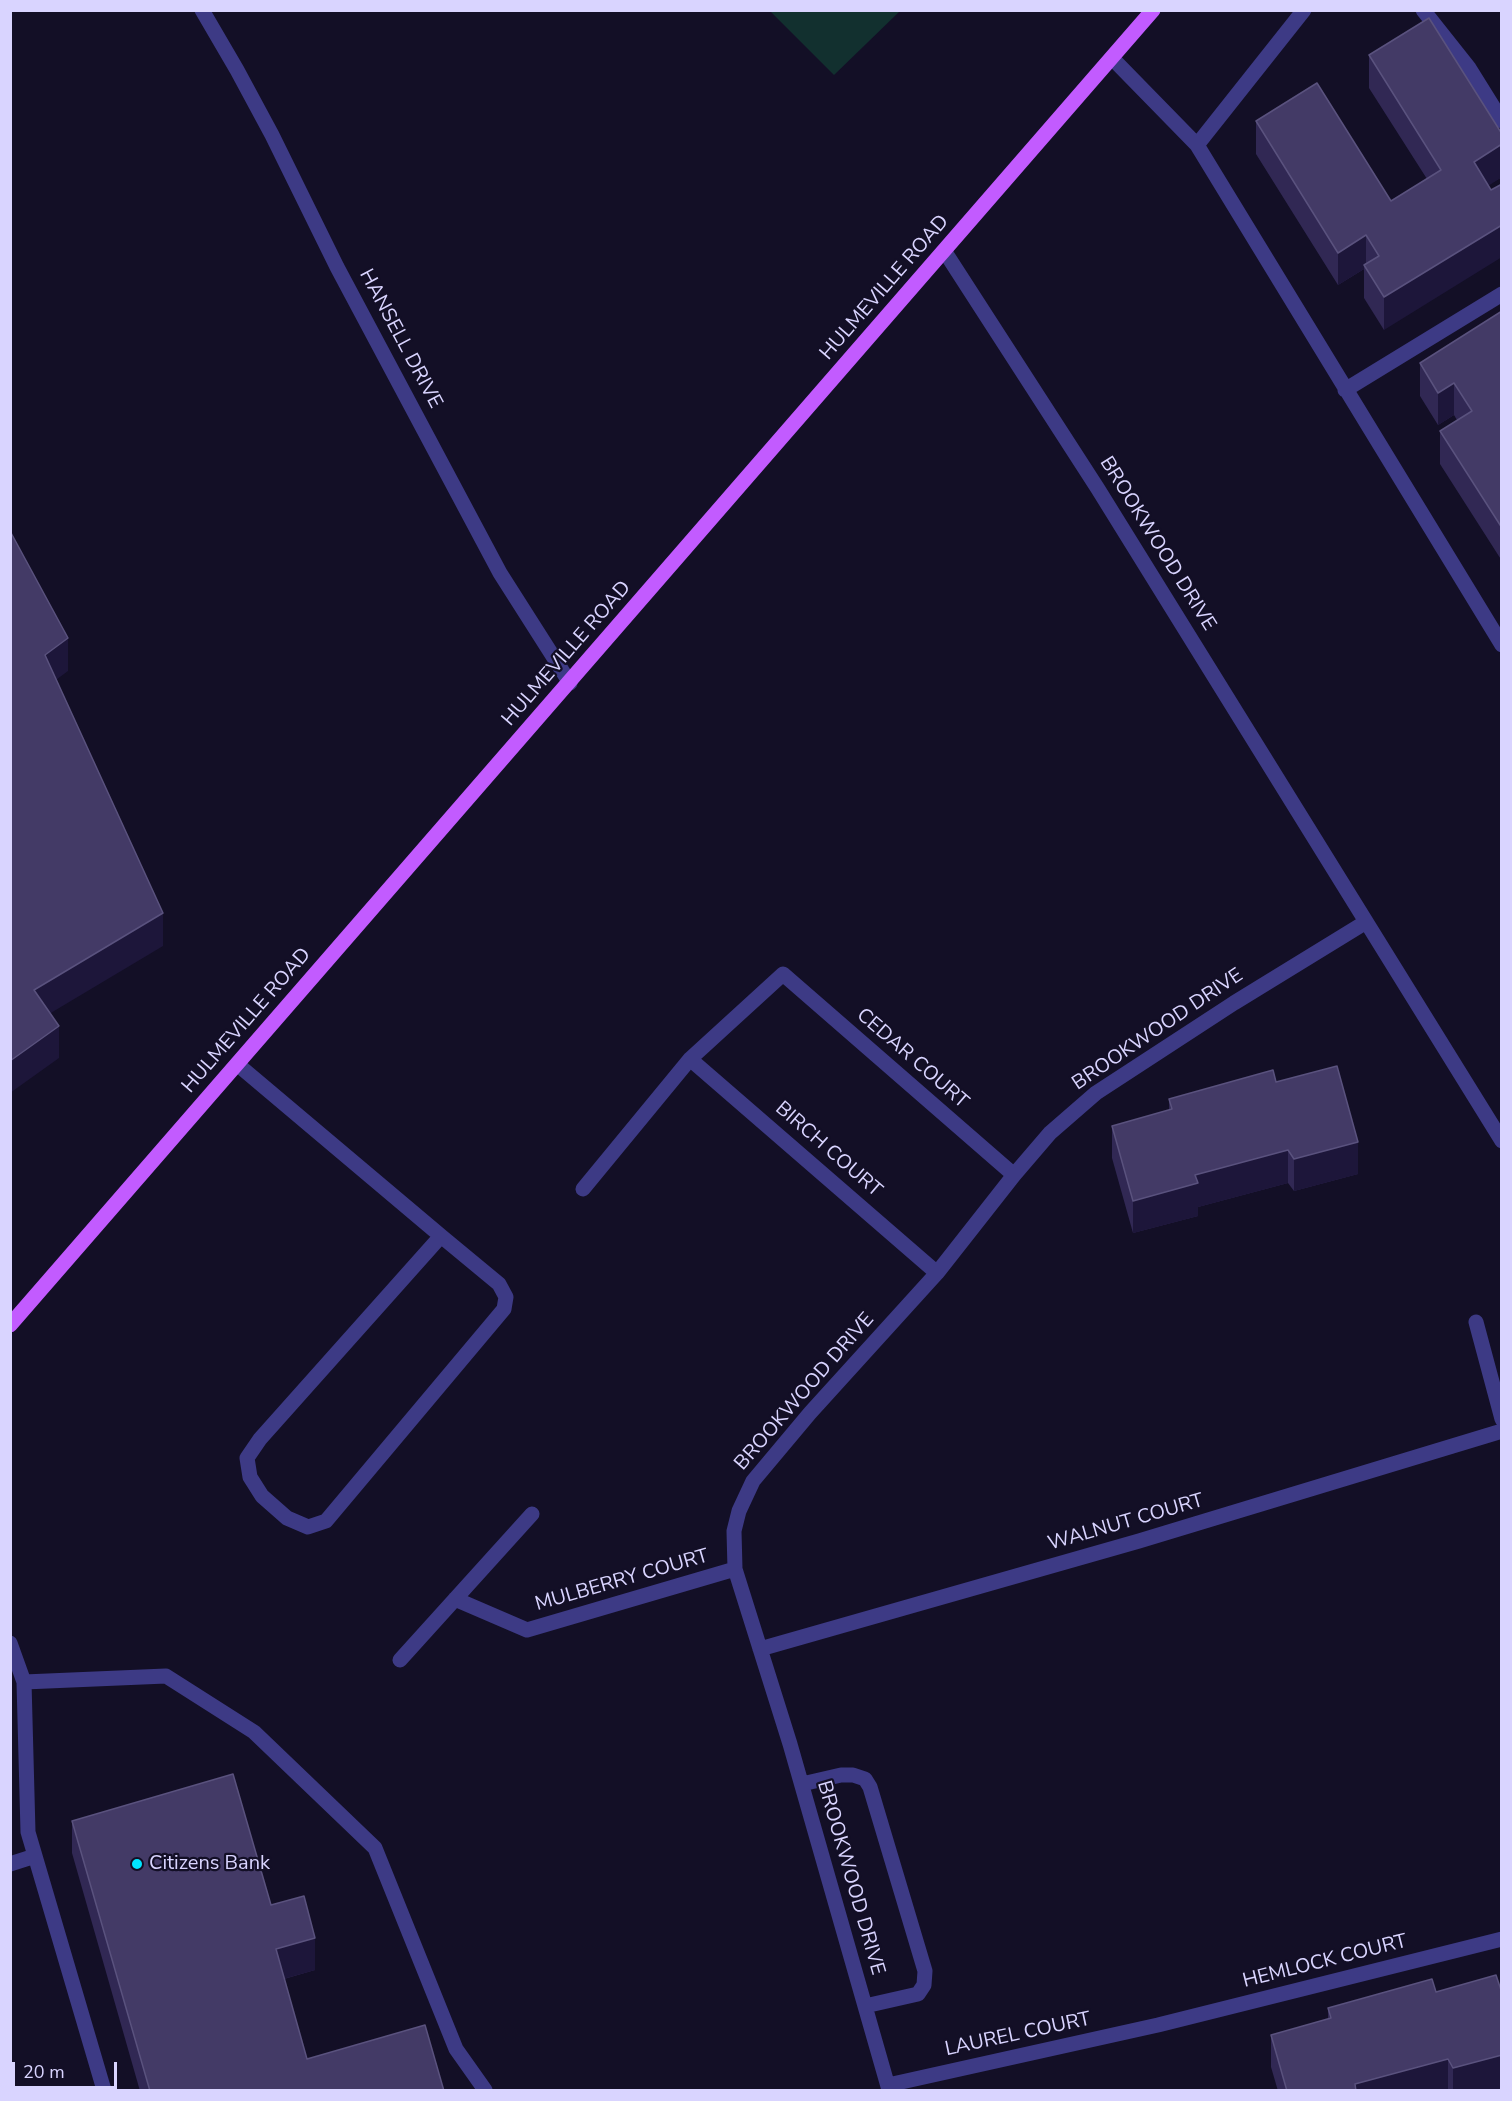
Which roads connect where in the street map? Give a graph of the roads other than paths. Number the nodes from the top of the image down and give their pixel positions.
1 (202, 10) edge
2 (1153, 10) edge
3 (1305, 10) edge
4 (1424, 10) edge
5 (1112, 58) junction
6 (1502, 121) edge
7 (1197, 145) junction
8 (945, 252) junction
9 (1502, 294) edge
10 (1345, 390) junction
11 (1502, 645) edge
12 (570, 683) junction
13 (1366, 922) junction
14 (690, 1059) junction
15 (237, 1064) junction
16 (1502, 1141) edge
17 (1014, 1175) junction
18 (584, 1190) dead end
19 (441, 1236) junction
20 (937, 1273) junction
21 (1476, 1322) dead end
22 (10, 1325) edge
23 (1502, 1419) edge
24 (1502, 1431) edge
25 (532, 1514) dead end
26 (735, 1569) junction
27 (454, 1599) junction
28 (10, 1642) edge
29 (760, 1650) junction
30 (400, 1660) dead end
31 (15, 1668) edge
32 (24, 1682) junction
33 (802, 1784) junction
34 (35, 1856) junction
35 (10, 1864) edge
36 (1502, 1939) edge
37 (865, 2006) junction
38 (1158, 2025) joint
39 (888, 2088) edge
40 (104, 2091) edge
41 (485, 2091) edge

1 - 12 street, HANSELL DRIVE
2 - 5 main road, HULMEVILLE ROAD
3 - 7 street
4 - 6 street
5 - 7 street
5 - 8 main road, HULMEVILLE ROAD
7 - 10 street
8 - 12 main road, HULMEVILLE ROAD
8 - 13 street, BROOKWOOD DRIVE
9 - 10 street
10 - 11 street
12 - 15 main road, HULMEVILLE ROAD
13 - 16 street, BROOKWOOD DRIVE
13 - 17 street, BROOKWOOD DRIVE
14 - 17 street, CEDAR COURT
14 - 18 street
14 - 20 street, BIRCH COURT
15 - 19 street
15 - 22 main road, HULMEVILLE ROAD
17 - 20 street, BROOKWOOD DRIVE
19 - 19 street
20 - 26 street, BROOKWOOD DRIVE
21 - 23 street
24 - 29 street, WALNUT COURT
25 - 27 street
26 - 27 street, MULBERRY COURT
26 - 29 street, BROOKWOOD DRIVE
27 - 30 street
28 - 31 street
29 - 33 street, BROOKWOOD DRIVE
31 - 32 street
32 - 34 street
32 - 41 street
33 - 37 street, BROOKWOOD DRIVE
33 - 37 street
34 - 35 street
34 - 40 street
36 - 38 street, HEMLOCK COURT
37 - 39 street, BROOKWOOD DRIVE
38 - 39 street, LAUREL COURT

